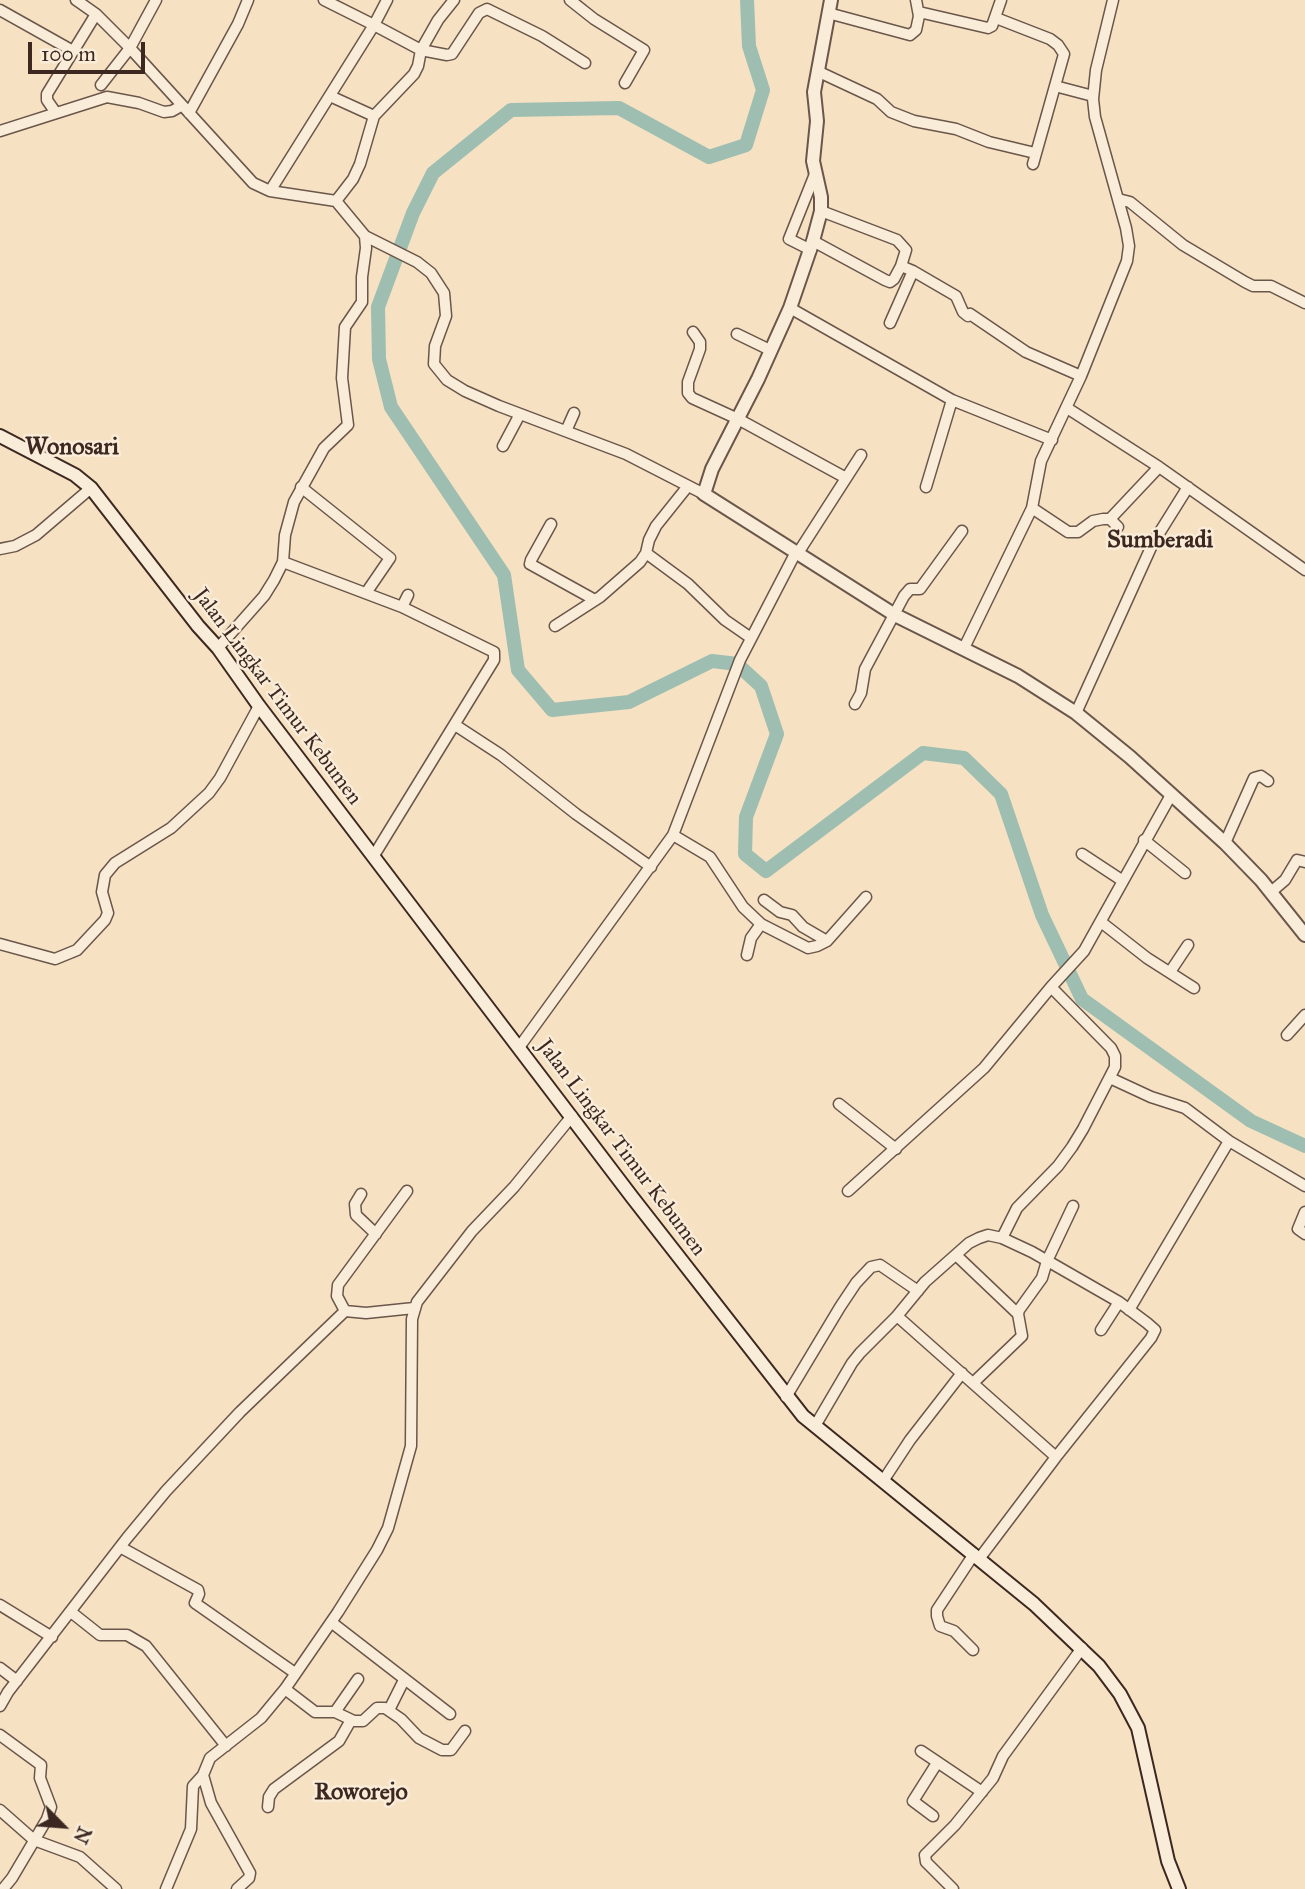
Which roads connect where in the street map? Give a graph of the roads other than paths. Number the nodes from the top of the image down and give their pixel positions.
1 (76, 0) edge
2 (156, 0) edge
3 (248, 0) edge
4 (324, 0) edge
5 (387, 0) edge
6 (454, 0) edge
7 (570, 0) edge
8 (916, 0) edge
9 (1001, 0) edge
10 (1114, 0) edge
11 (830, 7) edge
12 (0, 10) edge
13 (919, 12) junction
14 (96, 13) junction
15 (996, 18) junction
16 (374, 25) junction
17 (421, 50) junction
18 (73, 51) junction
19 (126, 53) junction
20 (585, 63) dead end
21 (817, 71) junction
22 (625, 83) dead end
23 (101, 85) dead end
24 (1055, 86) junction
25 (330, 96) junction
26 (1093, 96) junction
27 (185, 109) junction
28 (56, 113) junction
29 (374, 116) junction
30 (0, 131) edge
31 (1035, 153) junction
32 (1033, 164) dead end
33 (815, 174) junction
34 (270, 191) junction
35 (1118, 199) junction
36 (336, 201) junction
37 (821, 211) junction
38 (369, 237) junction
39 (812, 246) junction
40 (901, 266) junction
41 (913, 271) junction
42 (1305, 303) edge
43 (790, 308) junction
44 (890, 323) dead end
45 (693, 332) dead end
46 (737, 334) dead end
47 (770, 350) junction
48 (1081, 376) junction
49 (952, 400) junction
50 (1067, 408) junction
51 (574, 413) dead end
52 (520, 414) junction
53 (738, 419) junction
54 (566, 430) junction
55 (0, 436) edge
56 (1052, 440) junction
57 (503, 446) dead end
58 (860, 456) dead end
59 (1159, 467) junction
60 (846, 478) junction
61 (688, 486) junction
62 (301, 487) junction
63 (926, 487) dead end
64 (1188, 487) junction
65 (91, 488) junction
66 (704, 494) junction
67 (1032, 508) junction
68 (1110, 519) junction
69 (551, 524) dead end
70 (1118, 527) dead end
71 (962, 531) dead end
72 (0, 549) edge
73 (646, 553) junction
74 (797, 553) junction
75 (283, 562) junction
76 (1305, 570) edge
77 (366, 593) junction
78 (408, 595) dead end
79 (595, 600) junction
80 (402, 607) junction
81 (895, 615) junction
82 (555, 626) dead end
83 (751, 638) junction
84 (218, 648) junction
85 (964, 648) junction
86 (855, 704) dead end
87 (259, 706) junction
88 (1076, 713) junction
89 (455, 724) junction
90 (1268, 780) dead end
91 (1171, 795) junction
92 (673, 835) junction
93 (1144, 840) junction
94 (1225, 843) junction
95 (1082, 854) dead end
96 (373, 857) junction
97 (1305, 862) edge
98 (651, 867) junction
99 (1185, 873) dead end
100 (1123, 881) junction
101 (1271, 892) junction
102 (866, 897) dead end
103 (764, 900) dead end
104 (1101, 922) junction
105 (761, 924) junction
106 (1305, 935) edge
107 (827, 941) junction
108 (0, 944) edge
109 (1188, 945) dead end
110 (747, 955) dead end
111 (1170, 972) junction
112 (1052, 985) junction
113 (1194, 988) dead end
114 (1305, 1015) edge
115 (1287, 1035) dead end
116 (520, 1046) junction
117 (1110, 1078) junction
118 (839, 1104) dead end
119 (572, 1116) junction
120 (1229, 1141) junction
121 (895, 1149) junction
122 (1305, 1186) edge
123 (407, 1191) dead end
124 (848, 1191) dead end
125 (361, 1194) dead end
126 (1073, 1206) dead end
127 (1305, 1212) edge
128 (376, 1234) junction
129 (1305, 1234) edge
130 (1002, 1238) junction
131 (956, 1255) junction
132 (1047, 1261) junction
133 (918, 1291) junction
134 (1119, 1302) junction
135 (414, 1308) junction
136 (1129, 1310) junction
137 (345, 1311) junction
138 (1018, 1314) junction
139 (897, 1316) junction
140 (1101, 1330) dead end
141 (962, 1373) junction
142 (973, 1383) junction
143 (786, 1396) junction
144 (816, 1426) junction
145 (1056, 1457) junction
146 (883, 1481) junction
147 (120, 1547) junction
148 (977, 1557) junction
149 (0, 1605) edge
150 (71, 1612) junction
151 (331, 1622) junction
152 (52, 1637) junction
153 (1082, 1648) junction
154 (973, 1650) dead end
155 (0, 1668) edge
156 (295, 1673) junction
157 (358, 1679) dead end
158 (404, 1680) junction
159 (17, 1681) junction
160 (285, 1689) junction
161 (0, 1706) edge
162 (389, 1710) junction
163 (335, 1712) junction
164 (450, 1714) dead end
165 (351, 1720) junction
166 (465, 1731) dead end
167 (0, 1735) edge
168 (226, 1746) junction
169 (921, 1751) dead end
170 (937, 1763) junction
171 (203, 1775) junction
172 (982, 1792) junction
173 (268, 1807) dead end
174 (0, 1811) edge
175 (933, 1816) dead end
176 (34, 1840) junction
177 (3, 1889) edge
178 (116, 1889) edge
179 (169, 1889) edge
180 (237, 1889) edge
181 (953, 1889) edge
182 (1179, 1889) edge

1 - 14 street
2 - 19 street
3 - 27 street
4 - 16 street
5 - 16 street
6 - 17 street
7 - 22 street
8 - 13 street
9 - 15 street
10 - 26 street
11 - 13 street
11 - 21 main road
12 - 18 street
13 - 15 street
14 - 18 street
14 - 19 street
15 - 24 street
16 - 17 street
16 - 25 street
17 - 20 street
17 - 29 street
18 - 28 street
19 - 23 street
19 - 27 street
21 - 31 street
21 - 33 main road
24 - 26 street
24 - 31 street
25 - 29 street
25 - 34 street
26 - 35 street
27 - 28 street
27 - 34 street
28 - 30 street
29 - 36 street
31 - 32 street
33 - 37 main road
33 - 39 street
34 - 36 street
35 - 42 street
35 - 48 street
36 - 38 street
37 - 39 main road
37 - 40 street
38 - 52 street
38 - 62 street
39 - 40 street
39 - 43 main road
40 - 41 street
41 - 44 street
41 - 48 street
43 - 47 main road
43 - 49 street
45 - 53 street
46 - 47 street
47 - 53 main road
48 - 50 street
49 - 56 street
49 - 63 street
50 - 56 street
50 - 59 street
51 - 54 street
52 - 54 street
52 - 57 street
53 - 60 street
53 - 66 main road
54 - 61 street
55 - 65 main road, Jalan Lingkar Timur Kebumen
56 - 67 street
58 - 60 street
59 - 64 street
59 - 68 street
60 - 74 street
61 - 66 street
61 - 73 street
62 - 75 street
62 - 77 street
64 - 76 street
64 - 88 street
65 - 72 street
65 - 84 main road, Jalan Lingkar Timur Kebumen
66 - 74 main road
67 - 68 street
67 - 85 street
68 - 70 street
69 - 79 street
71 - 81 street
73 - 79 street
73 - 83 street
74 - 81 main road
74 - 83 street
75 - 77 street
75 - 84 street
77 - 80 street
78 - 80 street
79 - 82 street
80 - 89 street
81 - 85 main road
81 - 86 street
83 - 92 street
84 - 87 main road, Jalan Lingkar Timur Kebumen
85 - 88 main road
87 - 96 main road, Jalan Lingkar Timur Kebumen
87 - 108 street
88 - 91 main road
89 - 96 street
89 - 98 street
90 - 94 street
91 - 93 street
91 - 94 main road
92 - 98 street
92 - 105 street
93 - 99 street
93 - 100 street
94 - 101 main road
95 - 100 street
96 - 116 main road, Jalan Lingkar Timur Kebumen
97 - 101 street
98 - 116 street
100 - 104 street
101 - 106 main road
102 - 107 street
103 - 107 street
104 - 111 street
104 - 112 street
105 - 107 street
105 - 110 street
109 - 111 street
111 - 113 street
112 - 117 street
112 - 121 street
114 - 115 street
116 - 119 main road, Jalan Lingkar Timur Kebumen
117 - 120 street
117 - 130 street
118 - 121 street
119 - 135 street
119 - 143 main road, Jalan Lingkar Timur Kebumen
120 - 122 street
120 - 136 street
121 - 124 street
123 - 128 street
125 - 128 street
126 - 132 street
127 - 129 street
128 - 137 street
130 - 131 street
130 - 132 street
131 - 133 street
131 - 138 street
132 - 134 street
132 - 138 street
133 - 139 street
133 - 143 street
134 - 136 street
134 - 140 street
135 - 137 street
135 - 151 street
136 - 145 street
137 - 147 street
138 - 142 street
139 - 141 street
139 - 144 street
141 - 142 street
141 - 146 street
142 - 145 street
143 - 144 main road, Jalan Lingkar Timur Kebumen
144 - 146 main road, Jalan Lingkar Timur Kebumen
145 - 148 street
146 - 148 main road, Jalan Lingkar Timur Kebumen
147 - 150 street
147 - 156 street
148 - 153 main road, Jalan Lingkar Timur Kebumen
148 - 154 street
149 - 152 street
150 - 152 street
150 - 168 street
151 - 156 street
151 - 158 street
152 - 159 street
153 - 172 street
153 - 182 main road, Jalan Lingkar Timur Kebumen
155 - 159 street
156 - 160 street
157 - 163 street
158 - 162 street
158 - 164 street
159 - 161 street
160 - 163 street
160 - 168 street
162 - 165 street
162 - 166 street
163 - 165 street
165 - 173 street
167 - 176 street
168 - 171 street
169 - 170 street
170 - 172 street
170 - 175 street
171 - 179 street
171 - 180 street
172 - 181 street
174 - 176 street
176 - 177 street
176 - 178 street

